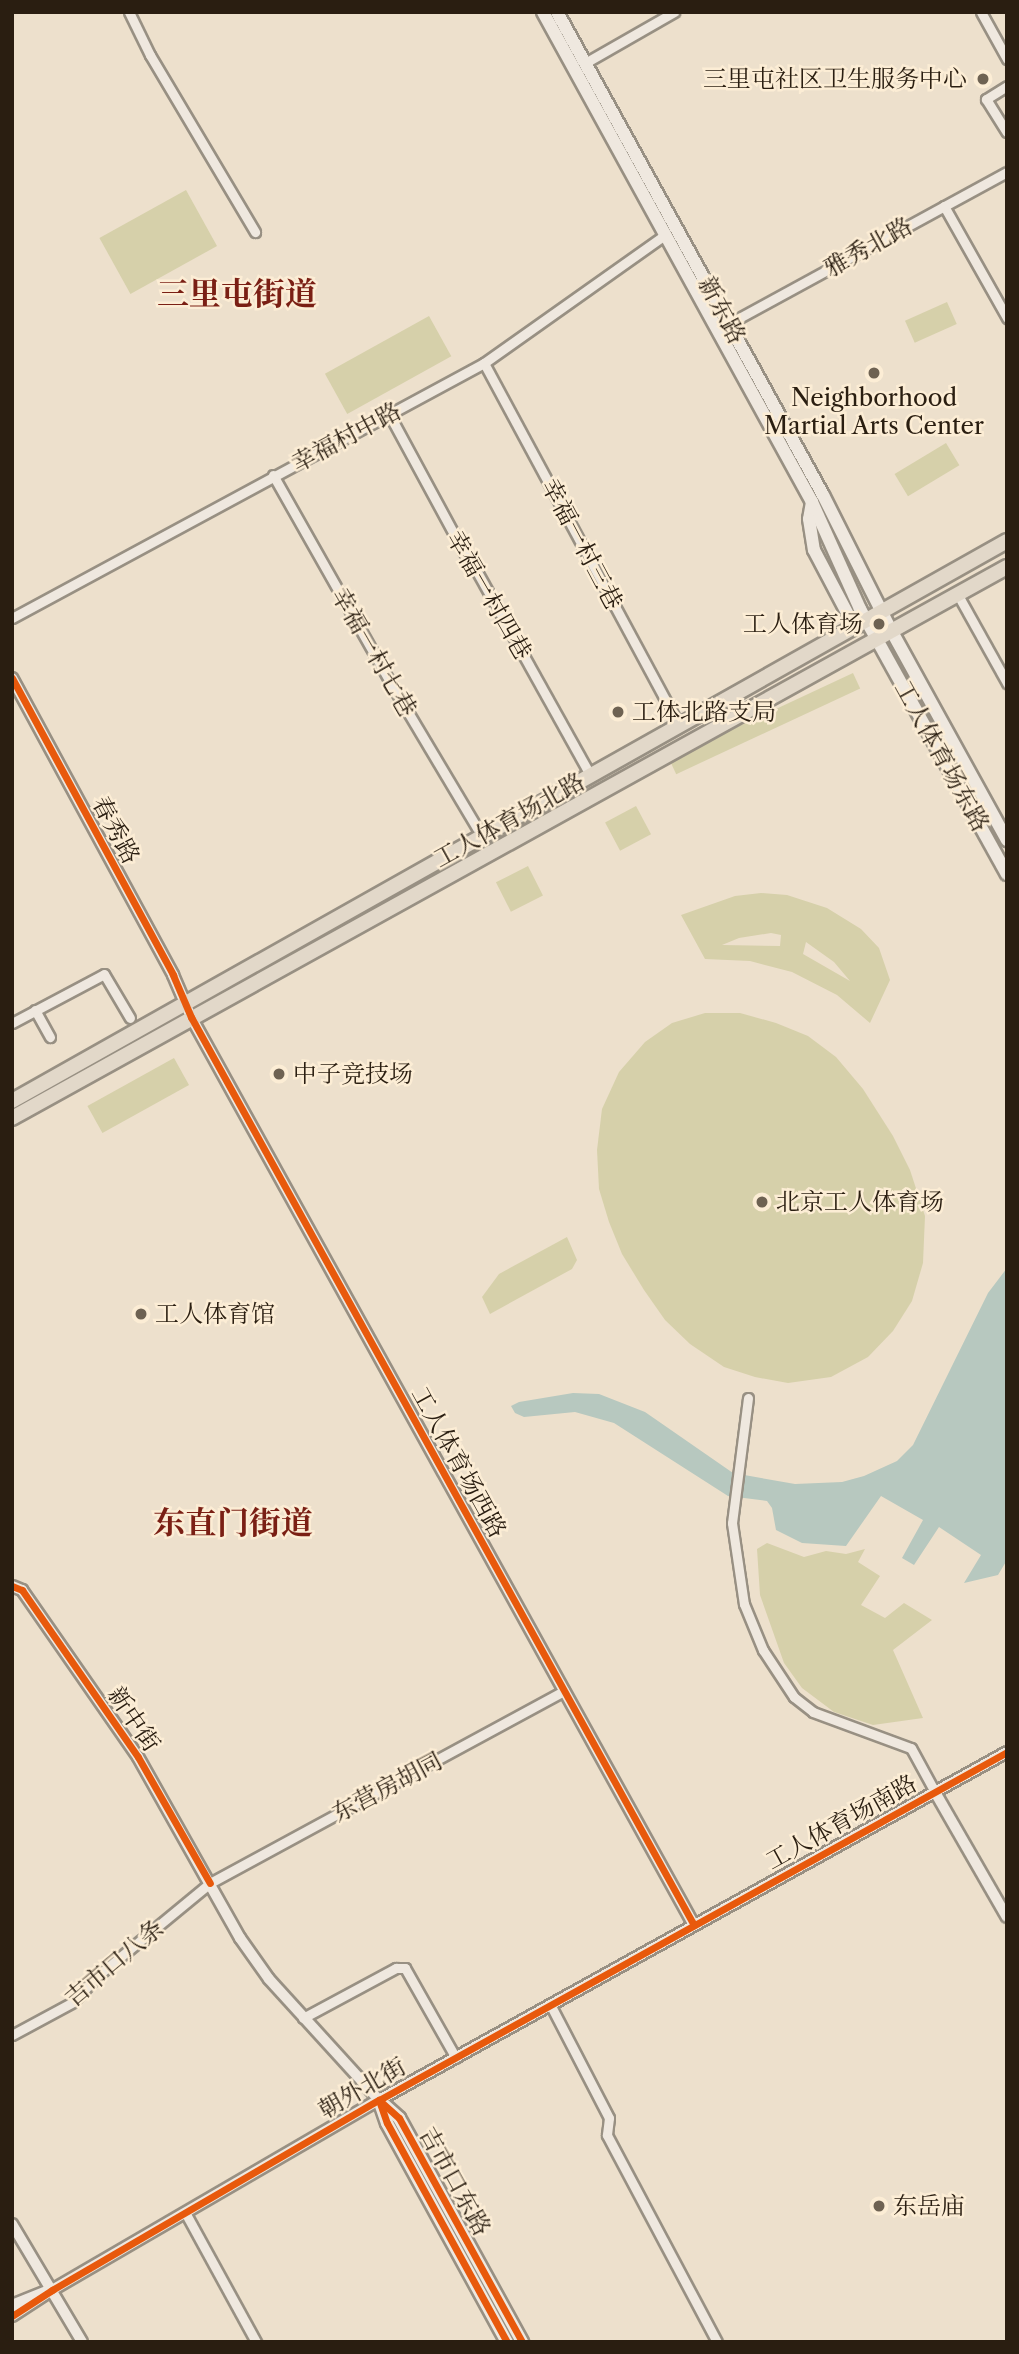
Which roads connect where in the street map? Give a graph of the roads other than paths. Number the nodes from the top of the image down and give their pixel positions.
1 (129, 12) edge
2 (543, 12) edge
3 (557, 12) edge
4 (674, 12) edge
5 (981, 12) edge
6 (1007, 59) edge
7 (585, 63) junction
8 (1007, 86) edge
9 (1005, 130) edge
10 (1007, 172) edge
11 (944, 206) junction
12 (255, 232) dead end
13 (666, 234) junction
14 (1007, 318) edge
15 (730, 323) junction
16 (484, 363) junction
17 (389, 414) junction
18 (273, 475) junction
19 (1007, 541) edge
20 (1007, 567) edge
21 (958, 595) junction
22 (881, 611) junction
23 (12, 618) edge
24 (860, 623) junction
25 (891, 630) junction
26 (877, 638) junction
27 (12, 677) edge
28 (1007, 683) edge
29 (679, 725) junction
30 (590, 775) junction
31 (477, 828) dead end
32 (1007, 840) edge
33 (1007, 874) edge
34 (185, 1002) junction
35 (35, 1010) junction
36 (130, 1018) dead end
37 (191, 1018) junction
38 (12, 1023) edge
39 (50, 1037) dead end
40 (12, 1101) edge
41 (12, 1118) edge
42 (748, 1398) dead end
43 (12, 1586) edge
44 (564, 1691) junction
45 (1007, 1752) edge
46 (935, 1792) junction
47 (210, 1884) junction
48 (1007, 1917) edge
49 (694, 1925) junction
50 (551, 2006) junction
51 (303, 2018) junction
52 (12, 2035) edge
53 (456, 2058) junction
54 (379, 2100) junction
55 (186, 2214) junction
56 (12, 2224) edge
57 (52, 2290) junction
58 (12, 2305) edge
59 (12, 2316) edge
60 (82, 2342) edge
61 (256, 2342) edge
62 (507, 2342) edge
63 (522, 2342) edge
64 (717, 2342) edge

1 - 12 street
2 - 13 main road, 新东路
3 - 7 main road, 新东路
4 - 7 street
5 - 6 street
7 - 15 main road, 新东路
8 - 9 street
10 - 11 street, 雅秀北路
11 - 14 street
11 - 15 street, 雅秀北路
13 - 16 street, 幸福村中路
13 - 24 main road, 新东路
15 - 22 main road, 新东路
16 - 17 street, 幸福村中路
16 - 29 street, 幸福一村三巷
17 - 18 street, 幸福村中路
17 - 30 street, 幸福一村四巷
18 - 23 street, 幸福村中路
18 - 31 street, 幸福一村七巷
19 - 22 main road, 工人体育场北路
20 - 21 main road, 工人体育场北路
21 - 25 main road, 工人体育场北路
21 - 28 street
22 - 24 main road, 工人体育场北路
22 - 25 main road, 新东路
24 - 26 main road, 工人体育场东路
24 - 29 main road, 工人体育场北路
25 - 26 main road, 工人体育场北路
25 - 32 main road, 工人体育场东路
26 - 33 main road, 工人体育场东路
26 - 37 main road, 工人体育场北路
27 - 34 street, 春秀路
29 - 30 main road, 工人体育场北路
30 - 34 main road, 工人体育场北路
34 - 37 street, 春秀路
34 - 40 main road, 工人体育场北路
35 - 36 street
35 - 38 street
35 - 39 street
37 - 41 main road, 工人体育场北路
37 - 44 street, 工人体育场西路
42 - 46 street
43 - 47 street, 新中街
44 - 47 street, 东营房胡同
44 - 49 street, 工人体育场西路
45 - 46 street, 工人体育场南路
46 - 48 street, 工人体育场南路
46 - 49 street, 工人体育场南路
47 - 51 street, 吉市口东路
47 - 52 street, 吉市口八条
49 - 50 street, 朝外北街
50 - 53 street, 朝外北街
50 - 64 street
51 - 53 street
51 - 54 street, 吉市口东路
53 - 54 street, 朝外北街
54 - 55 street, 朝外北街
54 - 62 main road, 吉市口东路
54 - 63 main road, 吉市口东路
55 - 57 street, 朝外北街
55 - 61 street
56 - 57 street
57 - 58 street, 朝外北街
57 - 59 street, 朝外北街
57 - 60 street

